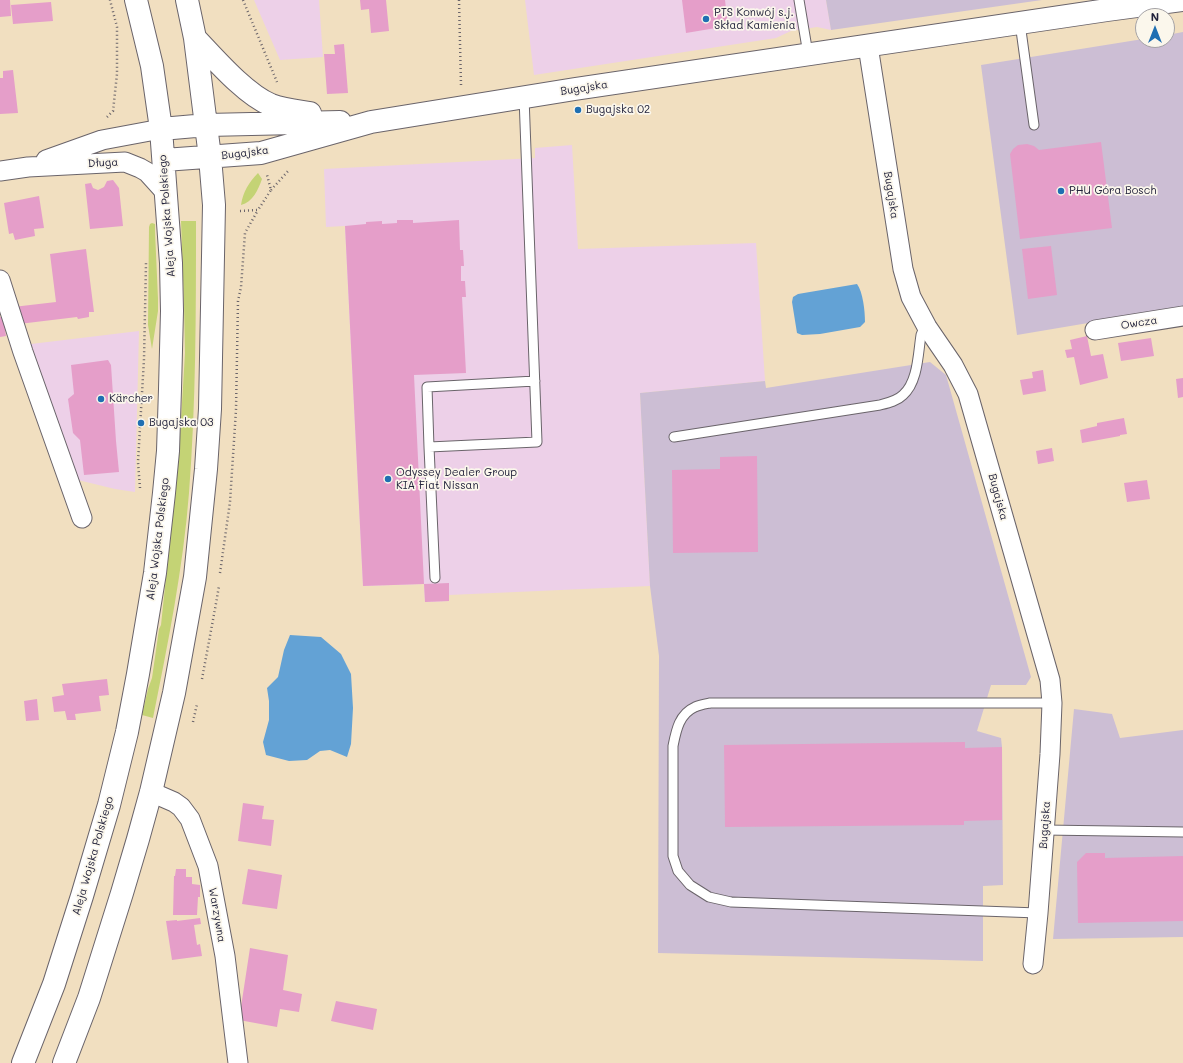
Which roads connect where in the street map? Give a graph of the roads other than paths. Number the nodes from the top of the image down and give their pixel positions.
1 (136, 0) edge
2 (187, 0) edge
3 (798, 0) edge
4 (1182, 0) edge
5 (1020, 23) junction
6 (195, 38) junction
7 (868, 46) junction
8 (808, 54) junction
9 (524, 98) junction
10 (371, 122) junction
11 (207, 125) junction
12 (1034, 125) dead end
13 (161, 129) junction
14 (210, 157) junction
15 (164, 160) junction
16 (28, 166) junction
17 (0, 171) edge
18 (166, 193) junction
19 (0, 280) edge
20 (1183, 316) edge
21 (927, 327) junction
22 (1095, 330) dead end
23 (535, 382) junction
24 (674, 437) dead end
25 (429, 447) junction
26 (82, 518) dead end
27 (435, 578) dead end
28 (1052, 703) junction
29 (151, 792) junction
30 (1044, 830) junction
31 (1183, 832) edge
32 (1038, 913) junction
33 (1032, 964) dead end
34 (23, 1063) edge
35 (64, 1063) edge
36 (238, 1063) edge

1 - 13 main road, Aleja Wojska Polskiego
2 - 6 main road
3 - 8 lane
4 - 5 main road, Bugajska
5 - 7 main road, Bugajska
5 - 12 lane
6 - 10 main road
6 - 11 main road
7 - 8 main road, Bugajska
7 - 21 street, Bugajska
8 - 9 main road, Bugajska
9 - 10 main road, Bugajska
9 - 23 lane
10 - 11 main road, Bugajska
10 - 14 main road, Bugajska
11 - 13 main road, Bugajska
11 - 14 main road
13 - 15 main road, Aleja Wojska Polskiego
13 - 16 street, Długa
14 - 15 main road, Bugajska
14 - 29 main road
15 - 18 main road, Aleja Wojska Polskiego
16 - 17 street, Długa
16 - 18 street, Długa
18 - 34 main road, Aleja Wojska Polskiego
19 - 26 street
20 - 22 street, Owcza
21 - 24 lane
21 - 28 street, Bugajska
23 - 25 lane
23 - 25 lane
25 - 27 lane
28 - 30 street, Bugajska
28 - 32 lane
29 - 35 main road
29 - 36 street, Warzywna
30 - 31 lane
30 - 32 street, Bugajska
32 - 33 street, Bugajska

